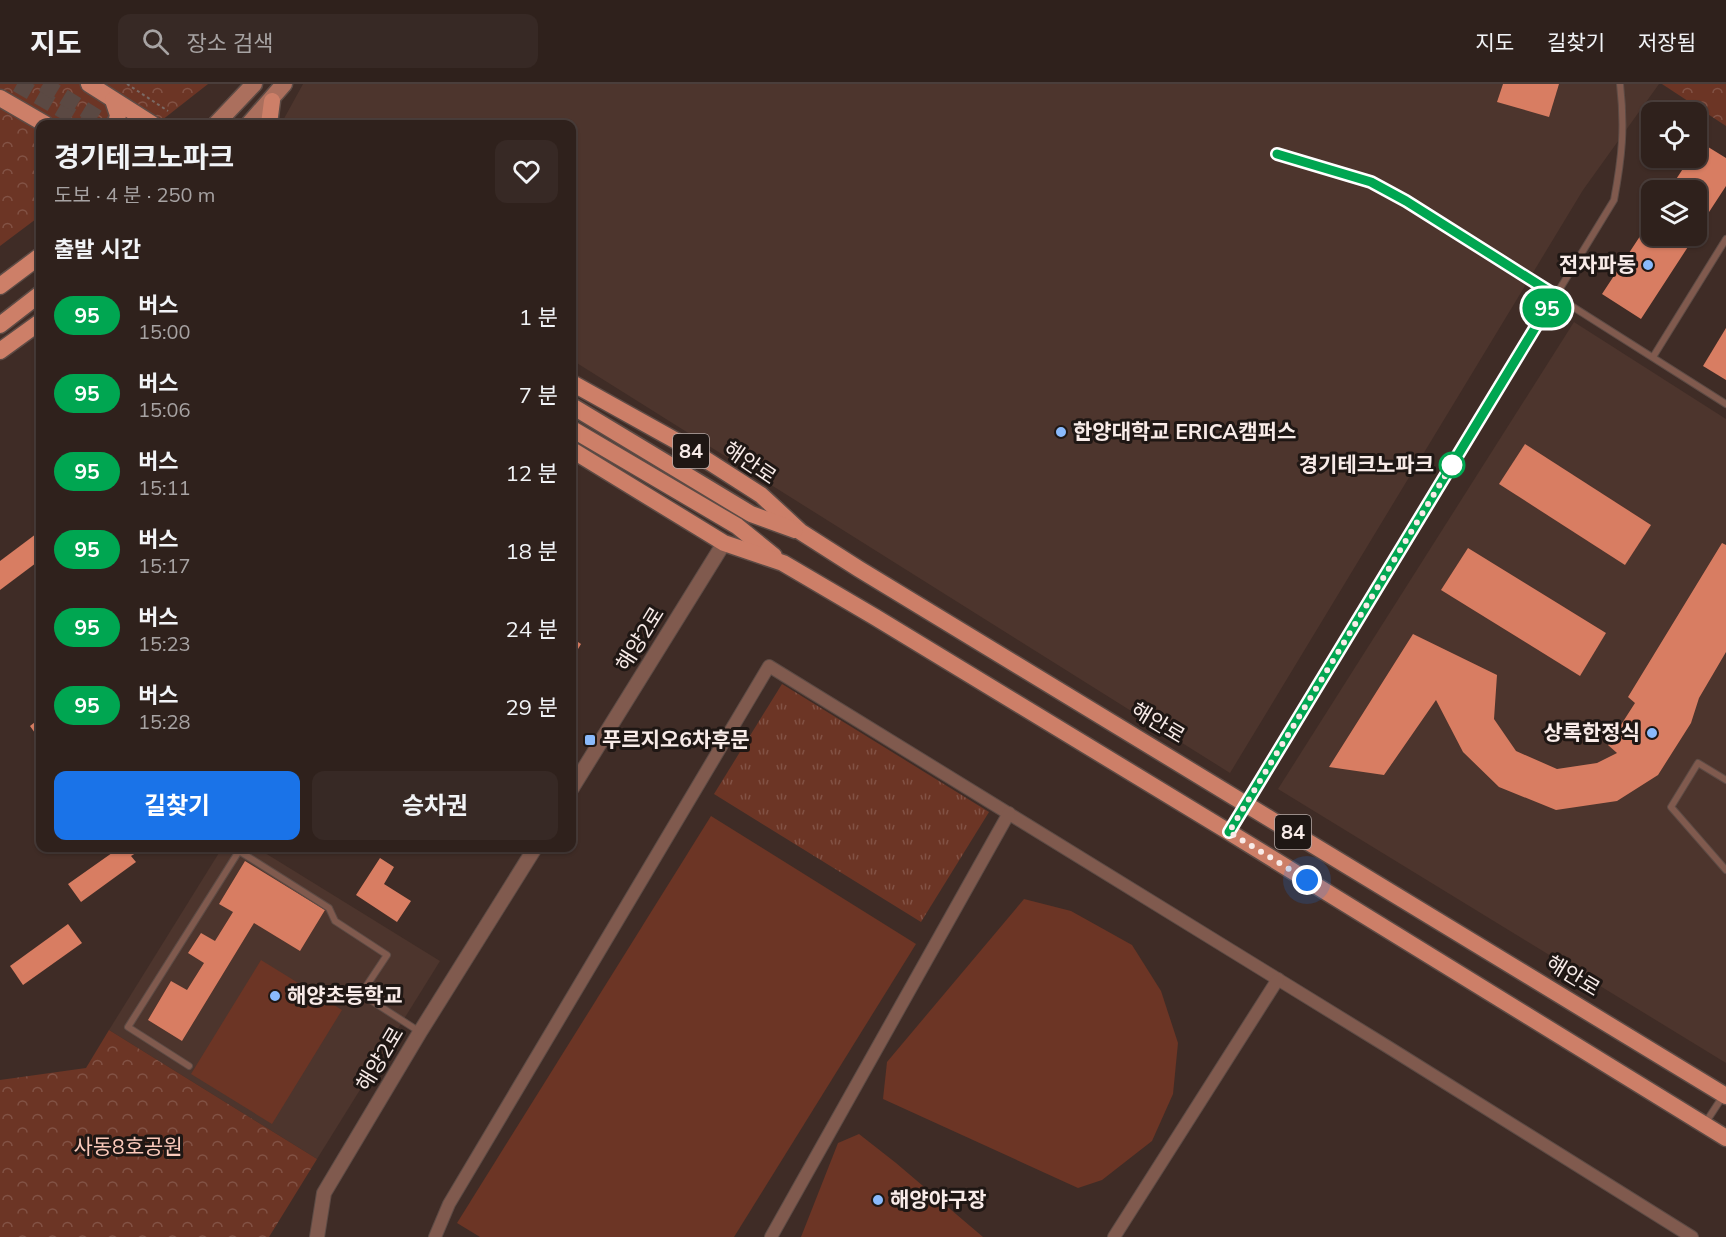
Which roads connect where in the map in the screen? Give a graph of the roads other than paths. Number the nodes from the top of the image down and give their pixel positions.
1 (89, 84) edge
2 (254, 84) edge
3 (284, 84) edge
4 (1620, 84) edge
5 (0, 98) edge
6 (113, 100) junction
7 (272, 101) junction
8 (38, 120) edge
9 (117, 120) edge
10 (146, 120) edge
11 (220, 120) edge
12 (253, 120) edge
13 (269, 120) edge
14 (1277, 154) dead end
15 (1726, 239) edge
16 (36, 259) edge
17 (0, 286) edge
18 (1555, 295) junction
19 (36, 297) edge
20 (0, 325) edge
21 (36, 325) edge
22 (0, 351) edge
23 (1653, 357) junction
24 (576, 385) edge
25 (1726, 404) edge
26 (576, 408) edge
27 (576, 431) edge
28 (576, 452) edge
29 (801, 532) junction
30 (724, 543) junction
31 (783, 563) junction
32 (1726, 780) edge
33 (576, 782) edge
34 (1246, 803) junction
35 (1009, 813) junction
36 (1229, 832) junction
37 (238, 852) edge
38 (241, 852) edge
39 (532, 852) edge
40 (1726, 870) edge
41 (1278, 979) junction
42 (420, 1032) junction
43 (189, 1066) dead end
44 (1725, 1094) edge
45 (1704, 1125) junction
46 (1726, 1138) edge
47 (317, 1237) edge
48 (435, 1237) edge
49 (771, 1237) edge
50 (1114, 1237) edge
51 (1692, 1237) edge

1 - 6 main road
2 - 11 main road
3 - 7 main road
4 - 18 lane
5 - 8 main road
6 - 9 main road
6 - 10 main road
7 - 12 main road
7 - 13 main road
14 - 18 lane
15 - 23 lane
16 - 17 main road
18 - 23 lane
18 - 34 lane
19 - 20 main road
21 - 22 main road
23 - 25 lane
24 - 29 main road, 해안로 / 84
26 - 29 main road
27 - 31 main road
28 - 30 main road, 84
29 - 34 main road, 해안로 / 84
30 - 31 main road, 84
30 - 33 street, 해양2로
31 - 36 main road, 84
32 - 40 lane
34 - 36 lane
34 - 44 main road, 해안로 / 84
35 - 41 street
35 - 48 street
35 - 49 street
36 - 45 main road, 84
37 - 43 lane
38 - 42 lane
39 - 42 street, 해양2로
41 - 50 street
41 - 51 street
42 - 47 street, 해양2로
44 - 45 lane
45 - 46 main road, 84

